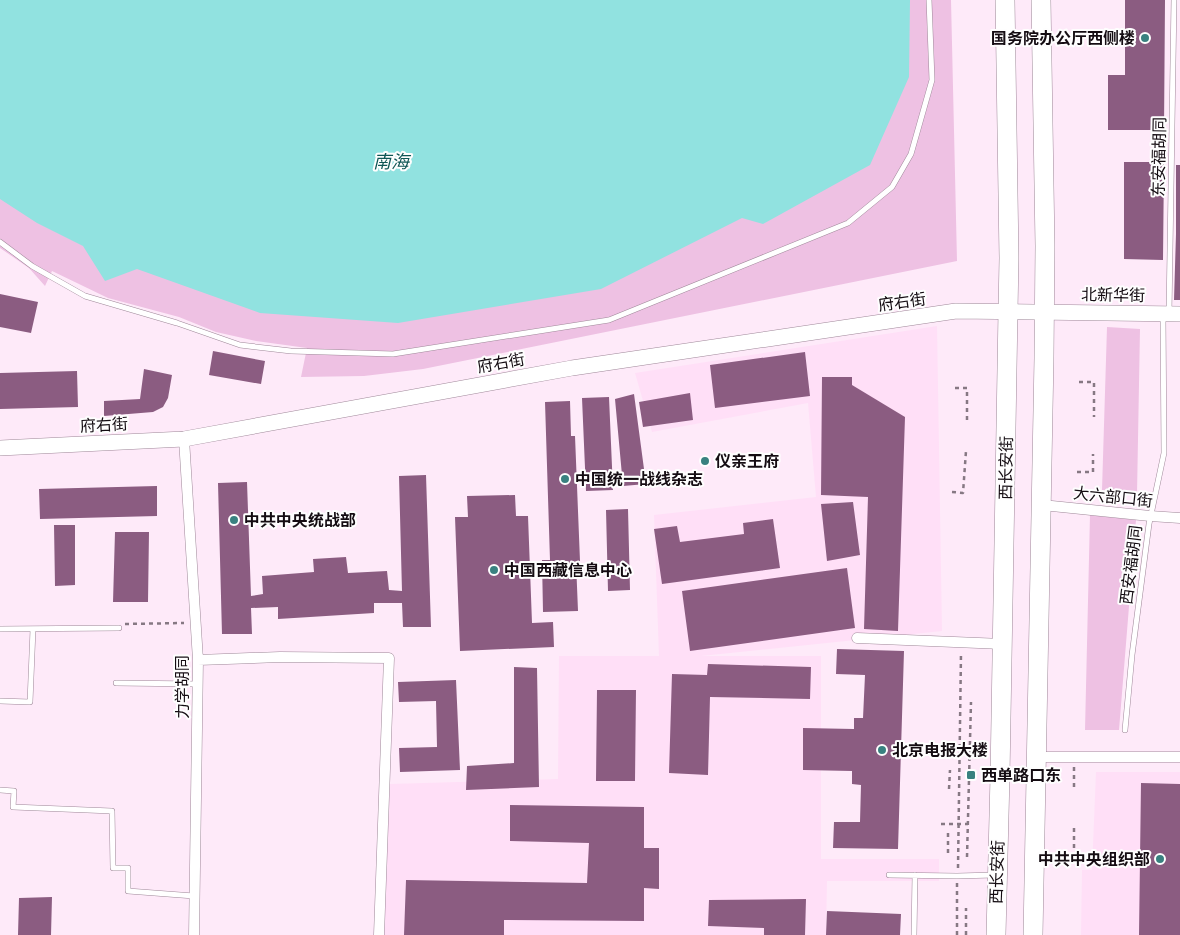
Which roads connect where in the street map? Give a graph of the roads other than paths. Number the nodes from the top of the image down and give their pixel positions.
1 (929, 0) edge
2 (1005, 0) edge
3 (1041, 0) edge
4 (1174, 0) edge
5 (1172, 157) junction
6 (1180, 157) edge
7 (0, 242) edge
8 (1008, 311) junction
9 (1045, 311) junction
10 (1171, 314) edge
11 (184, 439) junction
12 (0, 448) edge
13 (1042, 505) junction
14 (1150, 516) junction
15 (1180, 518) edge
16 (119, 628) dead end
17 (0, 629) edge
18 (33, 629) junction
19 (857, 638) dead end
20 (1002, 644) junction
21 (198, 660) junction
22 (116, 683) dead end
23 (198, 684) junction
24 (0, 701) edge
25 (1125, 730) dead end
26 (1036, 757) junction
27 (1180, 757) edge
28 (0, 790) edge
29 (890, 875) dead end
30 (915, 875) junction
31 (997, 875) junction
32 (194, 896) junction
33 (194, 935) edge
34 (380, 935) edge
35 (914, 935) edge
36 (996, 935) edge
37 (1033, 935) edge

1 - 7 lane
2 - 8 highway, 西长安街
3 - 9 highway
4 - 5 lane, 东安福胡同
5 - 6 lane
5 - 10 lane, 东安福胡同
8 - 9 main road, 府右街
8 - 11 main road, 府右街
8 - 20 highway, 西长安街
9 - 10 main road, 北新华街
9 - 13 highway
10 - 14 lane, 西安福胡同
11 - 12 main road, 府右街
11 - 21 street, 力学胡同
13 - 14 street, 大六部口街
13 - 26 highway
14 - 15 street, 大六部口街
14 - 25 lane, 西安福胡同
16 - 18 lane
17 - 18 lane
18 - 24 lane
19 - 20 street
20 - 31 highway, 西长安街
21 - 23 street, 力学胡同
21 - 34 street
22 - 23 lane
23 - 32 street, 力学胡同
26 - 27 street
26 - 37 highway
28 - 32 lane
29 - 30 lane
30 - 31 lane
30 - 35 lane
31 - 36 highway, 西长安街
32 - 33 street, 力学胡同

